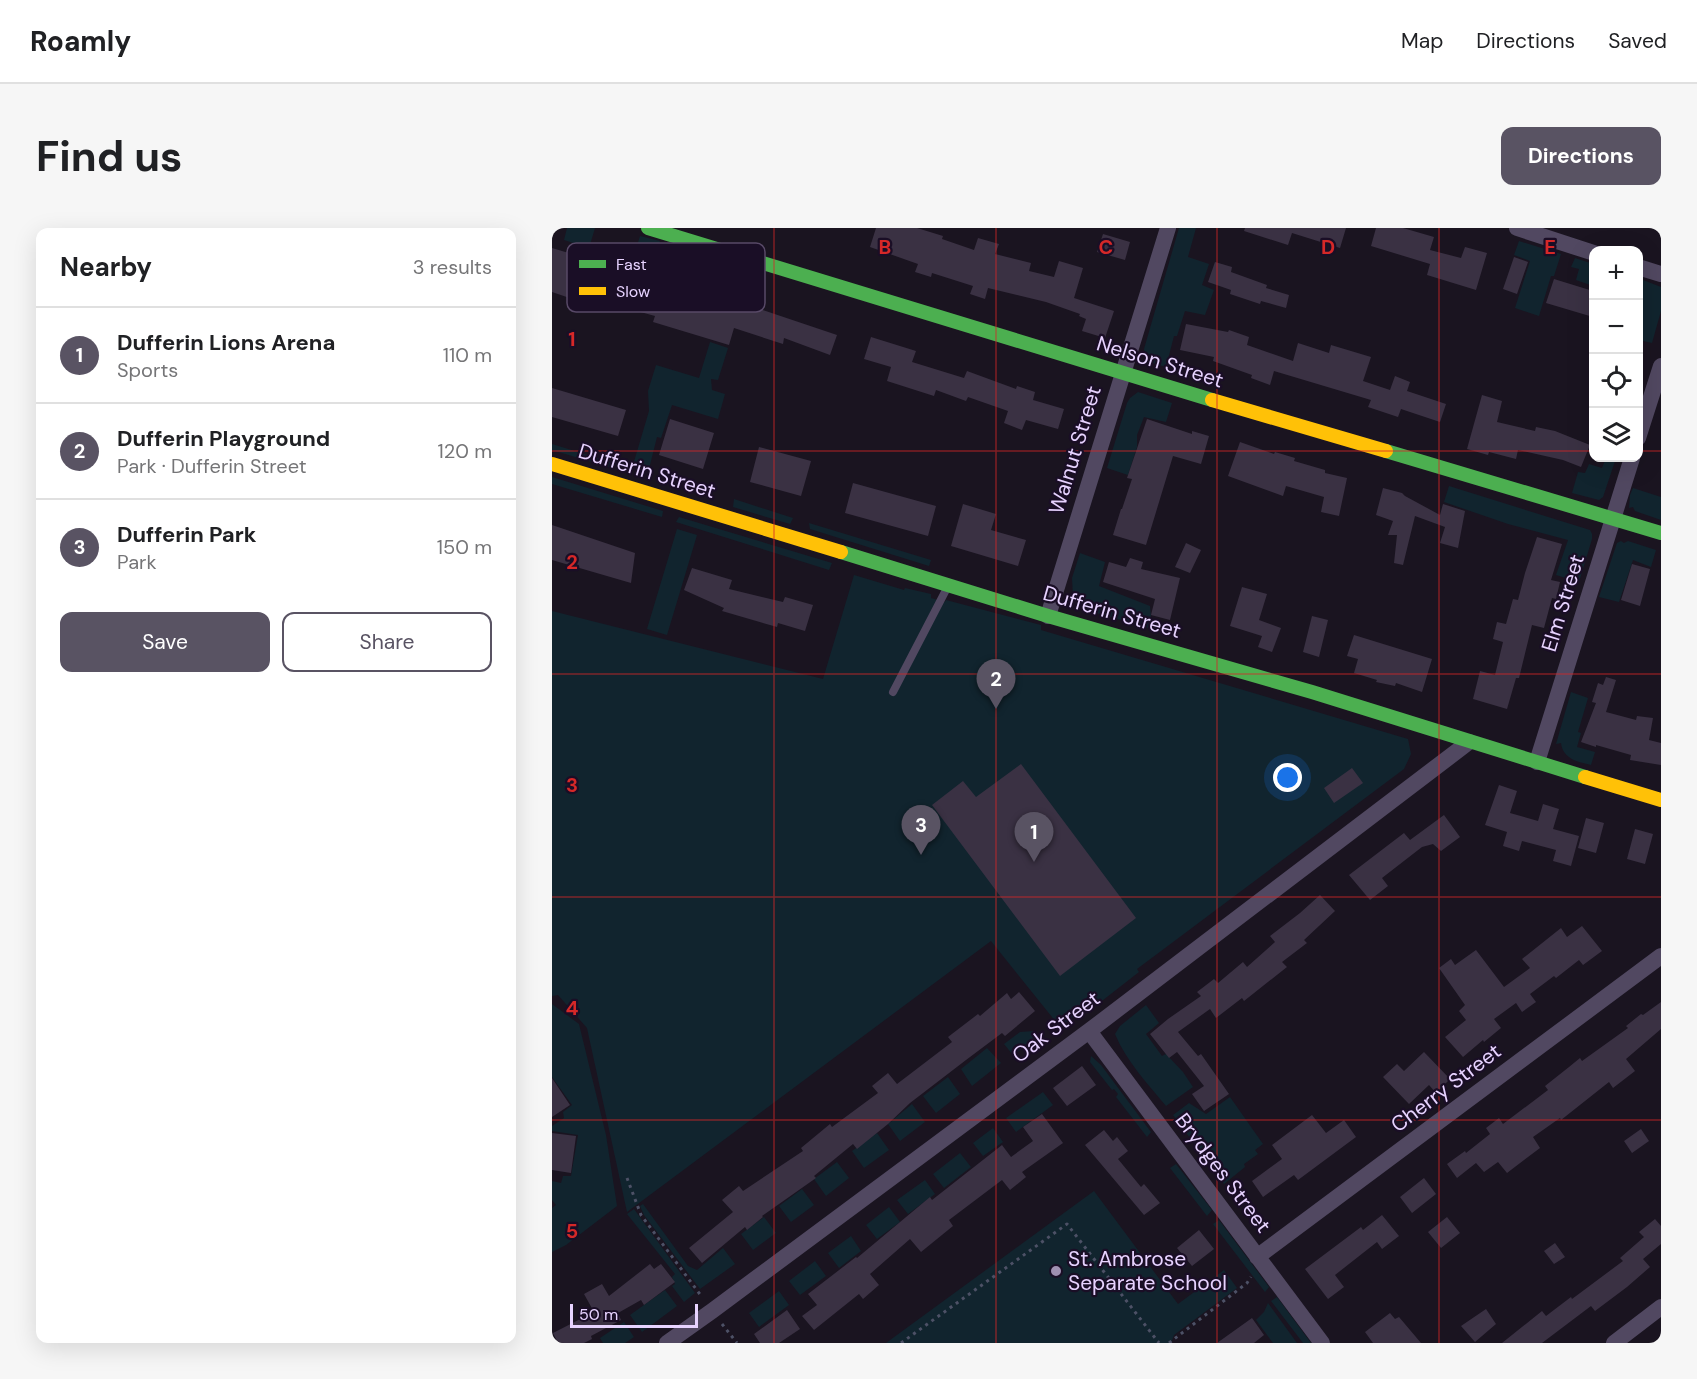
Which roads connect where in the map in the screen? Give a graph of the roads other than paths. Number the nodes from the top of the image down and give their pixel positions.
1 (648, 228) edge
2 (1168, 228) edge
3 (1517, 228) edge
4 (697, 243) edge
5 (1589, 252) edge
6 (765, 264) edge
7 (1643, 269) edge
8 (1661, 274) edge
9 (1661, 366) edge
10 (1122, 373) junction
11 (1643, 422) edge
12 (1631, 462) edge
13 (552, 464) edge
14 (1613, 518) junction
15 (1661, 533) edge
16 (949, 585) junction
17 (1048, 616) junction
18 (893, 692) dead end
19 (1469, 742) junction
20 (1537, 762) junction
21 (1661, 800) edge
22 (1661, 956) edge
23 (1089, 1031) junction
24 (1257, 1257) junction
25 (1661, 1307) edge
26 (667, 1343) edge
27 (1322, 1343) edge
28 (1614, 1343) edge

1 - 4 street, Nelson Street
2 - 10 street, Walnut Street
3 - 5 street
6 - 10 street, Nelson Street
7 - 8 street
9 - 11 street
10 - 14 street, Nelson Street
10 - 17 street, Walnut Street
12 - 14 street, Elm Street
13 - 16 street, Dufferin Street
14 - 15 street, Nelson Street
14 - 20 street, Elm Street
16 - 17 street, Dufferin Street
16 - 18 lane
17 - 19 street, Dufferin Street
19 - 20 street, Dufferin Street
19 - 23 street, Oak Street
20 - 21 street, Dufferin Street
22 - 24 street, Cherry Street
23 - 24 street, Brydges Street
23 - 26 street, Oak Street
24 - 27 street, Brydges Street
25 - 28 street

